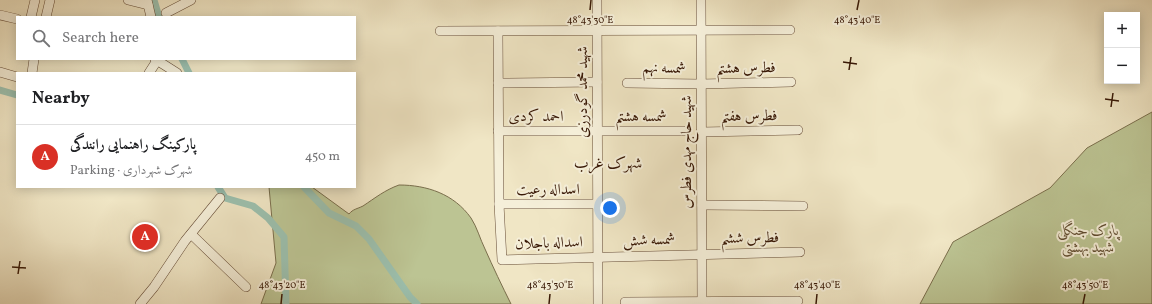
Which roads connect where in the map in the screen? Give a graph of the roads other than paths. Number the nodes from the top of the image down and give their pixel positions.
1 (35, 0) edge
2 (50, 0) edge
3 (128, 0) edge
4 (191, 0) edge
5 (597, 0) edge
6 (701, 0) edge
7 (148, 2) edge
8 (166, 13) dead end
9 (0, 15) edge
10 (31, 16) edge
11 (46, 16) edge
12 (151, 16) edge
13 (16, 19) edge
14 (597, 30) junction
15 (790, 30) dead end
16 (440, 31) dead end
17 (498, 31) junction
18 (701, 31) junction
19 (34, 60) edge
20 (156, 60) edge
21 (158, 60) edge
22 (0, 72) edge
23 (32, 72) edge
24 (150, 72) edge
25 (176, 72) edge
26 (16, 77) edge
27 (597, 82) junction
28 (791, 82) dead end
29 (498, 83) junction
30 (627, 83) dead end
31 (701, 84) junction
32 (798, 130) dead end
33 (498, 131) junction
34 (597, 131) junction
35 (684, 131) dead end
36 (701, 132) junction
37 (220, 198) dead end
38 (499, 204) junction
39 (598, 204) junction
40 (702, 205) junction
41 (803, 206) dead end
42 (191, 234) junction
43 (800, 252) dead end
44 (702, 254) junction
45 (598, 257) junction
46 (246, 287) dead end
47 (798, 301) dead end
48 (145, 302) edge
49 (625, 302) dead end
50 (702, 303) edge
51 (598, 304) edge

1 - 10 street
2 - 11 street
3 - 7 street
4 - 8 street
5 - 14 street, شهید محمد گودرزی
6 - 18 street, شهید حاج مهدی فطرس
7 - 12 street
9 - 13 street
14 - 17 street
14 - 18 street
14 - 27 street, شهید محمد گودرزی
15 - 18 street
16 - 17 street
17 - 29 street
18 - 31 street, شهید حاج مهدی فطرس
19 - 23 street
20 - 24 street
21 - 25 street
22 - 26 street
27 - 29 street
27 - 34 street, شهید محمد گودرزی
28 - 31 street, فطرس هشتم
29 - 33 street
30 - 31 street, شمسه نهم
31 - 36 street, شهید حاج مهدی فطرس
32 - 36 street, فطرس هفتم
33 - 34 street, احمد کردی
33 - 38 street
34 - 35 street, شمسه هشتم
34 - 39 street, شهید محمد گودرزی
36 - 40 street, شهید حاج مهدی فطرس
37 - 42 street
38 - 39 street, اسداله رعیت
38 - 45 street, اسداله باجلان
39 - 45 street, شهید محمد گودرزی
40 - 41 street
40 - 44 street, شهید حاج مهدی فطرس
42 - 46 street
42 - 48 street
43 - 44 street, فطرس ششم
44 - 45 street, شمسه شش
44 - 50 street, شهید حاج مهدی فطرس
45 - 51 street, شهید محمد گودرزی
47 - 50 street
49 - 50 street

